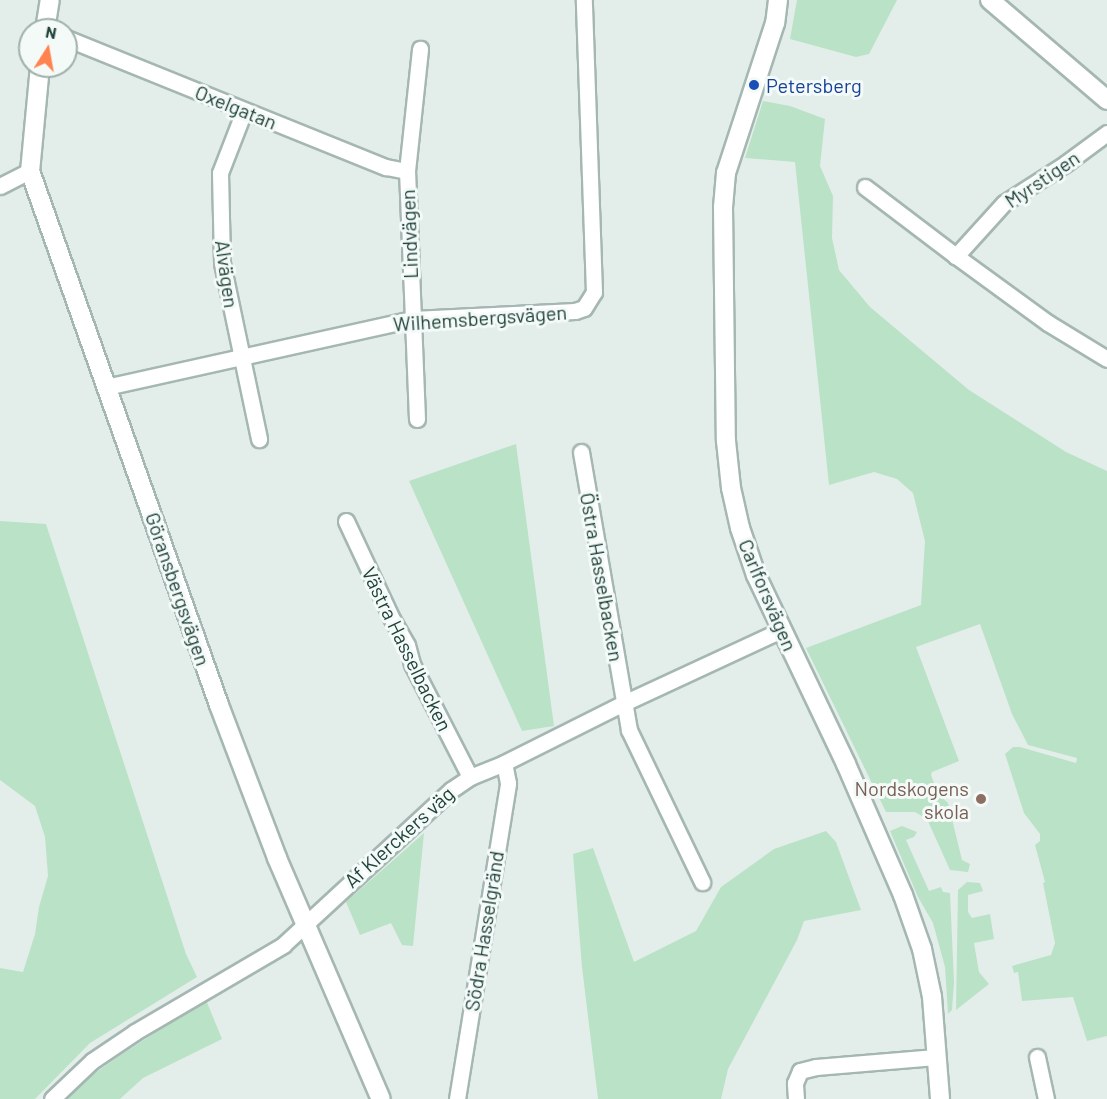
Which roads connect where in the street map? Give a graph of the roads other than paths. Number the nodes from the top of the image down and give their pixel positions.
1 (50, 0) edge
2 (584, 0) edge
3 (778, 0) edge
4 (990, 0) edge
5 (47, 18) edge
6 (78, 43) edge
7 (420, 49) dead end
8 (39, 78) edge
9 (1107, 99) edge
10 (244, 111) junction
11 (1107, 133) edge
12 (30, 171) junction
13 (407, 171) junction
14 (0, 186) edge
15 (865, 187) dead end
16 (956, 256) junction
17 (413, 319) junction
18 (241, 356) junction
19 (1107, 359) edge
20 (106, 387) junction
21 (417, 419) dead end
22 (260, 439) dead end
23 (581, 452) dead end
24 (346, 520) dead end
25 (781, 630) junction
26 (624, 703) junction
27 (504, 763) junction
28 (470, 777) junction
29 (702, 882) dead end
30 (306, 921) junction
31 (936, 1057) junction
32 (1037, 1057) dead end
33 (52, 1099) edge
34 (381, 1099) edge
35 (457, 1099) edge
36 (796, 1099) edge
37 (940, 1099) edge
38 (1046, 1099) edge

1 - 5 street
2 - 17 street, Wilhemsbergsvägen
3 - 25 street, Carlforsvägen
4 - 9 street
6 - 10 street, Oxelgatan
7 - 13 street, Lindvägen
8 - 12 street, Göransbergsvägen
10 - 13 street, Oxelgatan
10 - 18 street, Alvägen
11 - 16 street, Myrstigen
12 - 14 street
12 - 20 street, Göransbergsvägen
13 - 17 street, Lindvägen
15 - 16 street
16 - 19 street
17 - 18 street, Wilhemsbergsvägen
17 - 21 street, Lindvägen
18 - 20 street, Wilhemsbergsvägen
18 - 22 street, Alvägen
20 - 30 street, Göransbergsvägen
23 - 26 street, Östra Hasselbacken
24 - 28 street, Västra Hasselbacken
25 - 26 street, Af Klerckers väg
25 - 31 street, Carlforsvägen
26 - 27 street, Af Klerckers väg
26 - 29 street, Östra Hasselbacken
27 - 28 street, Af Klerckers väg
27 - 35 street, Södra Hasselgränd
28 - 30 street, Af Klerckers väg
30 - 33 street, Af Klerckers väg
30 - 34 street, Göransbergsvägen
31 - 36 street
31 - 37 street, Carlforsvägen
32 - 38 street

